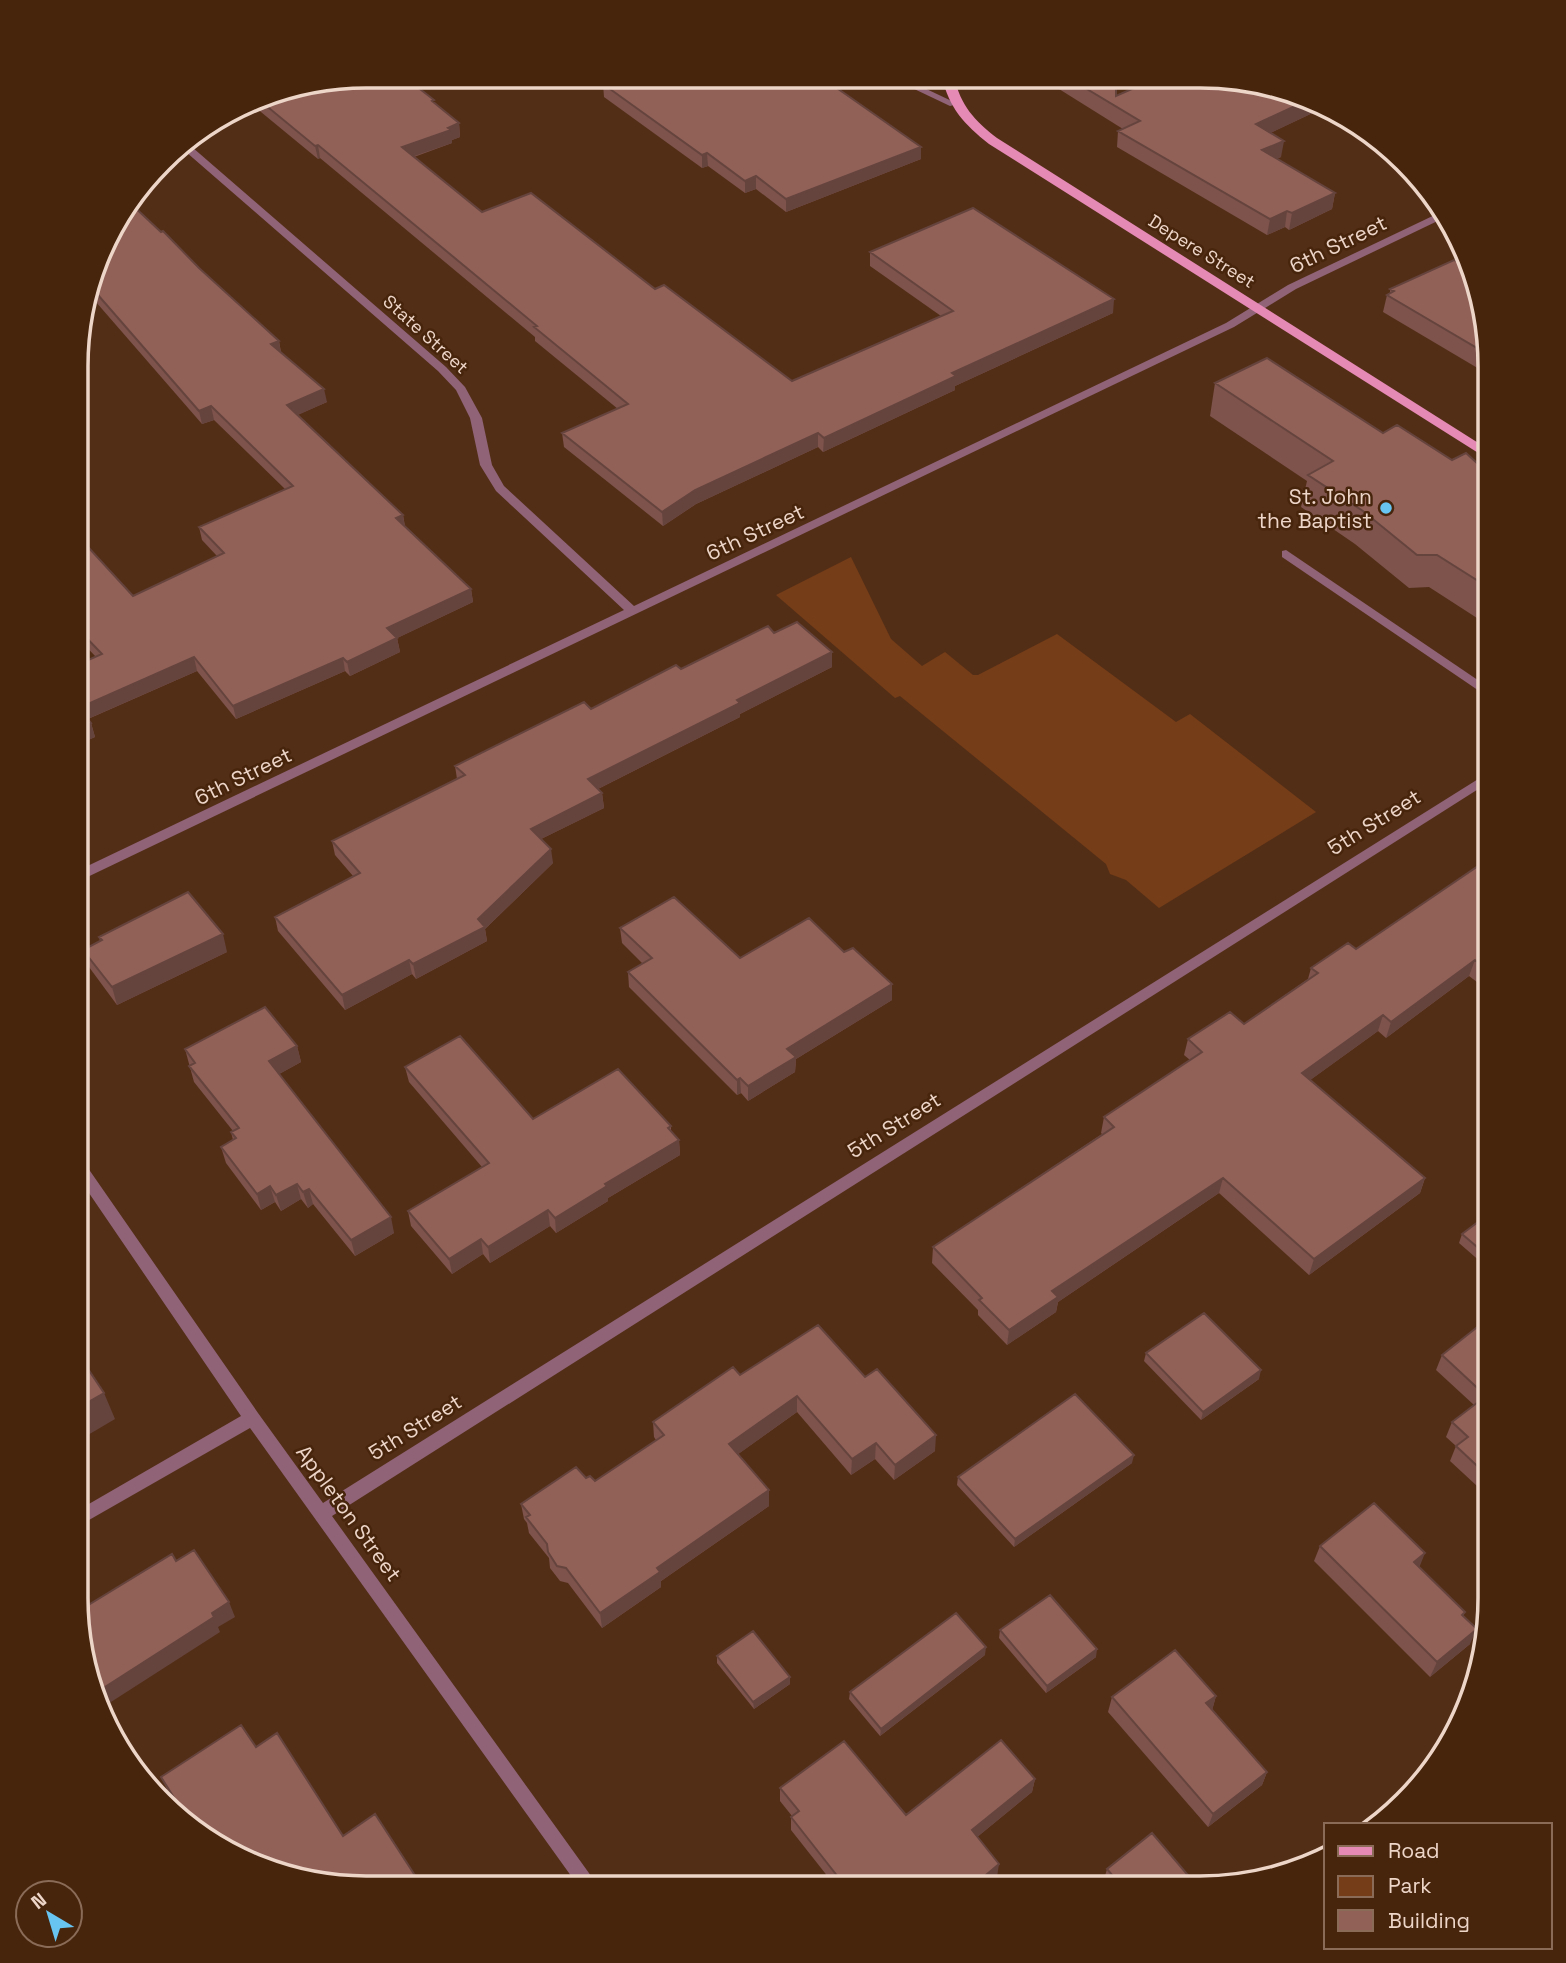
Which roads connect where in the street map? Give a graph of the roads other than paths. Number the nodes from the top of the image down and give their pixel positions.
1 (918, 88) edge
2 (950, 88) edge
3 (953, 104) junction
4 (190, 150) edge
5 (1436, 218) edge
6 (1257, 309) junction
7 (1478, 449) edge
8 (1286, 554) dead end
9 (632, 611) junction
10 (1478, 686) edge
11 (1478, 783) edge
12 (88, 872) edge
13 (88, 1179) edge
14 (252, 1418) junction
15 (88, 1513) edge
16 (322, 1513) junction
17 (582, 1876) edge

1 - 3 street, Depere Street
2 - 3 main road
3 - 6 main road, Depere Street
4 - 9 street, State Street
5 - 6 street, 6th Street
6 - 7 main road, Depere Street
6 - 9 street, 6th Street
8 - 10 street
9 - 12 street, 6th Street
11 - 16 street, 5th Street
13 - 14 street, Appleton Street
14 - 15 street
14 - 16 street, Appleton Street
16 - 17 street, Appleton Street

